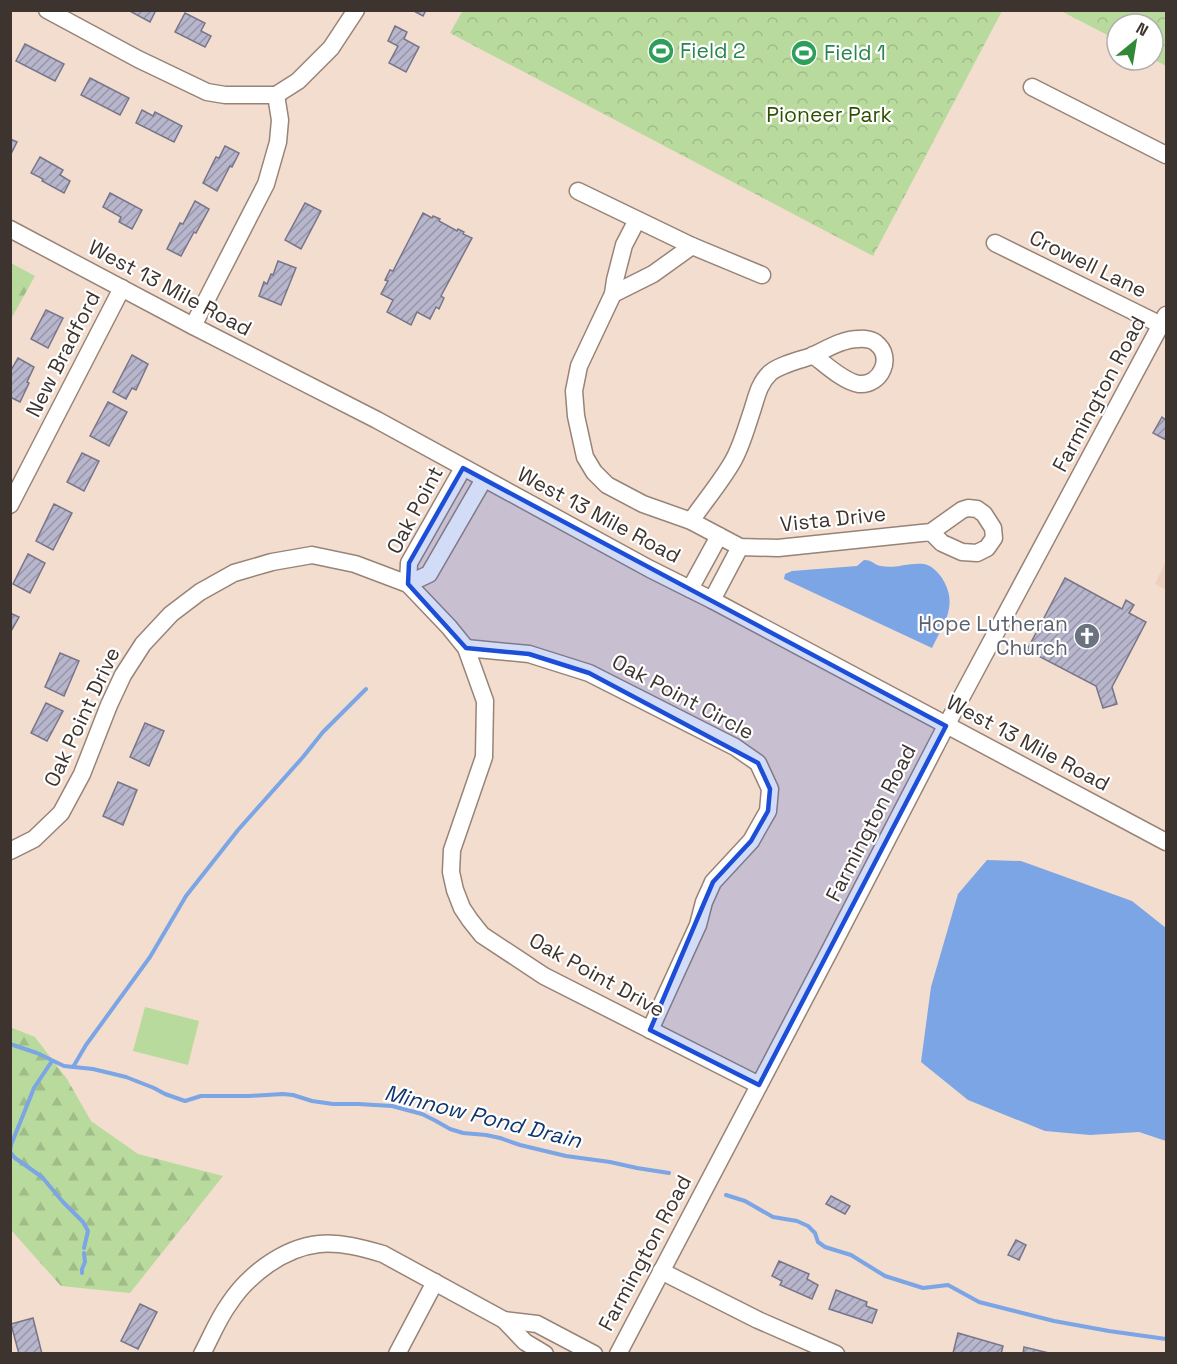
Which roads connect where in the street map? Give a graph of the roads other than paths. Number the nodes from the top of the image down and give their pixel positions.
1 (47, 10) edge
2 (356, 10) edge
3 (1032, 87) dead end
4 (276, 95) junction
5 (1167, 155) edge
6 (578, 191) dead end
7 (637, 220) junction
8 (10, 229) edge
9 (995, 243) dead end
10 (692, 246) junction
11 (762, 275) dead end
12 (122, 288) junction
13 (613, 294) junction
14 (1164, 320) edge
15 (193, 326) junction
16 (813, 355) dead end
17 (463, 468) junction
18 (484, 479) junction
19 (10, 505) edge
20 (691, 521) junction
21 (931, 532) dead end
22 (719, 536) junction
23 (740, 547) junction
24 (408, 584) junction
25 (690, 589) junction
26 (712, 600) junction
27 (466, 648) junction
28 (946, 726) junction
29 (1167, 842) edge
30 (10, 851) edge
31 (650, 1030) junction
32 (759, 1085) junction
33 (661, 1271) junction
34 (435, 1282) junction
35 (504, 1320) junction
36 (202, 1353) edge
37 (397, 1353) edge
38 (545, 1353) edge
39 (594, 1353) edge
40 (618, 1353) edge
41 (836, 1353) edge

1 - 4 street
2 - 4 street
3 - 5 street
4 - 15 street
6 - 7 street
7 - 10 street
7 - 13 street, Vista Drive
8 - 12 street, West 13 Mile Road
9 - 14 street, Crowell Lane
10 - 11 street
10 - 13 street
12 - 15 street, West 13 Mile Road
12 - 19 street, New Bradford
13 - 20 street, Vista Drive
14 - 28 street, Farmington Road
15 - 17 street, West 13 Mile Road
16 - 20 street
17 - 18 street, West 13 Mile Road
17 - 24 street, Oak Point
18 - 24 street, Oak Point
18 - 25 street, West 13 Mile Road
20 - 22 street, Vista Drive
21 - 23 street, Vista Drive
22 - 23 street, Vista Drive
22 - 25 street
23 - 26 street
24 - 27 street, Oak Point Drive
24 - 30 street, Oak Point Drive
25 - 26 street, West 13 Mile Road
26 - 28 street, West 13 Mile Road
27 - 31 street, Oak Point Drive
27 - 31 street, Oak Point Circle
28 - 29 street, West 13 Mile Road
28 - 32 street, Farmington Road
31 - 32 street, Oak Point Drive
32 - 33 street, Farmington Road
33 - 40 street, Farmington Road
33 - 41 street
34 - 35 street
34 - 36 street
34 - 37 street
35 - 38 street
35 - 39 street

